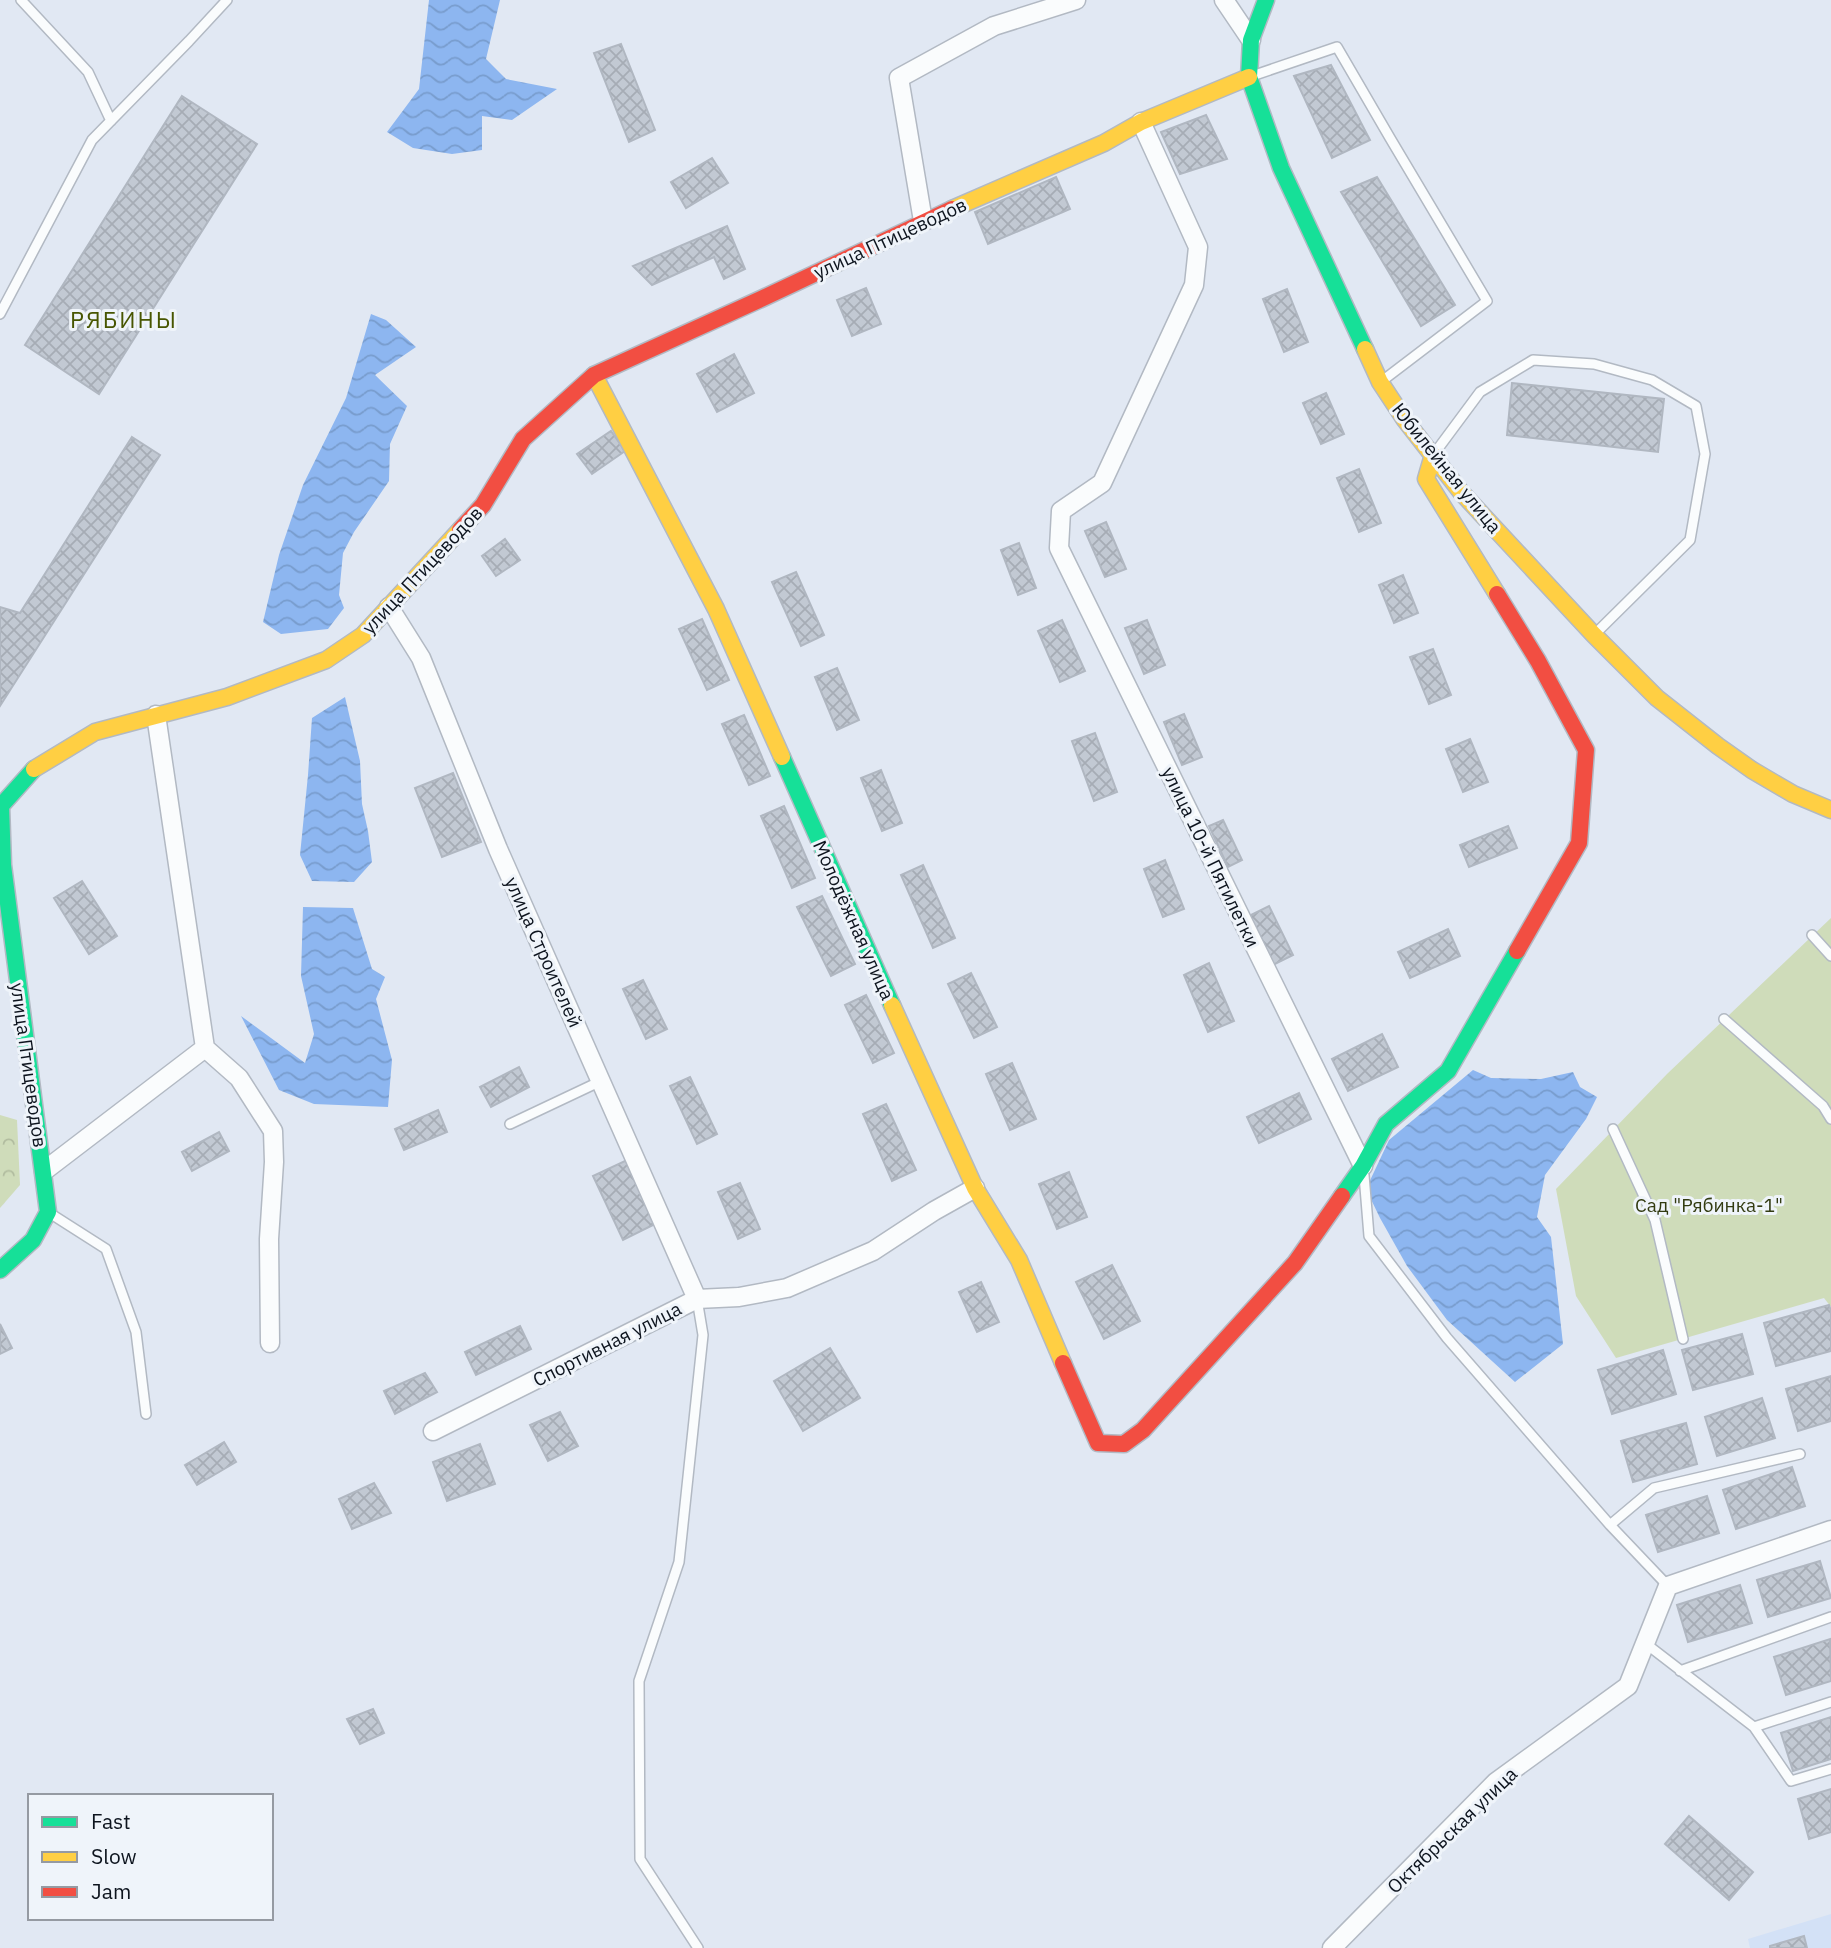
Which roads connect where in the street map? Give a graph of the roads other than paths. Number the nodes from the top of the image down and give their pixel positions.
1 (22, 0) edge
2 (227, 0) edge
3 (1076, 0) edge
4 (1224, 0) edge
5 (1266, 0) edge
6 (1251, 40) junction
7 (1249, 77) junction
8 (111, 121) junction
9 (1140, 122) junction
10 (923, 221) junction
11 (0, 314) edge
12 (594, 375) junction
13 (1380, 382) junction
14 (1433, 455) junction
15 (388, 607) junction
16 (1594, 635) junction
17 (156, 715) junction
18 (1, 807) edge
19 (1831, 810) edge
20 (1812, 935) dead end
21 (1831, 956) edge
22 (1724, 1019) dead end
23 (205, 1048) junction
24 (601, 1081) junction
25 (1831, 1119) edge
26 (510, 1124) dead end
27 (1614, 1129) dead end
28 (1363, 1166) junction
29 (44, 1171) junction
30 (975, 1188) junction
31 (48, 1212) junction
32 (0, 1270) edge
33 (697, 1299) junction
34 (1684, 1339) dead end
35 (270, 1343) dead end
36 (146, 1414) dead end
37 (433, 1431) dead end
38 (1800, 1454) dead end
39 (1610, 1525) junction
40 (1831, 1530) edge
41 (1668, 1586) junction
42 (1831, 1617) edge
43 (1645, 1643) junction
44 (1680, 1671) junction
45 (1831, 1702) edge
46 (1754, 1727) junction
47 (1831, 1769) edge
48 (698, 1948) edge
49 (1332, 1948) edge

1 - 8 lane
2 - 8 lane
3 - 10 street
4 - 6 street
5 - 6 street, Юбилейная улица
6 - 7 street, Юбилейная улица
7 - 9 street, улица Птицеводов
7 - 13 street, Юбилейная улица
7 - 13 lane
8 - 11 lane
9 - 10 street, улица Птицеводов
9 - 28 street, улица 10-й Пятилетки
10 - 12 street, улица Птицеводов
12 - 15 street, улица Птицеводов
12 - 30 street, Молодёжная улица
13 - 14 street, Юбилейная улица
14 - 16 street, Юбилейная улица
14 - 16 lane
14 - 28 street
15 - 17 street, улица Птицеводов
15 - 24 street, улица Строителей
16 - 19 street, Юбилейная улица
17 - 18 street, улица Птицеводов
17 - 23 street
18 - 29 street, улица Птицеводов
20 - 21 lane
22 - 25 lane
23 - 29 street
23 - 35 street
24 - 26 lane
24 - 33 street, улица Строителей
27 - 34 lane
28 - 30 street, Молодёжная улица
28 - 39 lane
29 - 31 street, улица Птицеводов
30 - 33 street, Спортивная улица
31 - 32 street
31 - 36 lane
33 - 37 street, Спортивная улица
33 - 48 lane
38 - 39 lane
39 - 41 lane
40 - 41 street
41 - 43 street, Октябрьская улица
42 - 44 lane
43 - 44 lane
43 - 49 street, Октябрьская улица
44 - 46 lane
45 - 46 lane
46 - 47 lane

